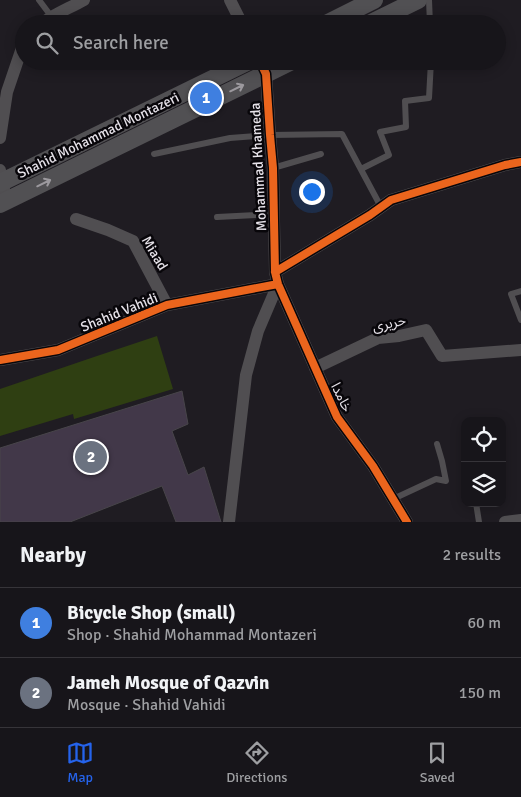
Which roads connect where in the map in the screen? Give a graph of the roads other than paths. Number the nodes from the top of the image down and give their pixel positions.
1 (39, 0) edge
2 (84, 0) edge
3 (230, 0) edge
4 (374, 0) edge
5 (418, 0) edge
6 (428, 0) edge
7 (44, 15) edge
8 (56, 15) edge
9 (238, 15) edge
10 (344, 15) edge
11 (387, 15) edge
12 (429, 15) edge
13 (15, 68) edge
14 (230, 70) edge
15 (259, 70) edge
16 (263, 70) edge
17 (431, 70) edge
18 (270, 135) junction
19 (0, 138) edge
20 (154, 154) dead end
21 (321, 154) dead end
22 (521, 162) edge
23 (273, 168) junction
24 (361, 169) junction
25 (0, 178) edge
26 (4, 202) edge
27 (381, 207) junction
28 (274, 214) junction
29 (216, 217) dead end
30 (76, 219) dead end
31 (276, 278) junction
32 (521, 291) edge
33 (167, 305) junction
34 (521, 320) edge
35 (521, 350) edge
36 (0, 360) edge
37 (315, 368) junction
38 (438, 444) dead end
39 (393, 499) junction
40 (477, 507) edge
41 (521, 520) edge
42 (229, 522) edge
43 (407, 522) edge
44 (479, 522) edge
45 (504, 522) edge

1 - 7 lane
2 - 8 street
3 - 9 street
4 - 10 main road
5 - 11 main road
6 - 12 lane
13 - 19 street
14 - 25 main road, Shahid Mohammad Montazeri
26 -> 15 main road, Shahid Mohammad Montazeri
16 - 18 street, Mohammad Khameda
17 - 24 lane
18 - 20 lane
18 - 23 street, Mohammad Khameda
18 - 24 lane
21 - 23 lane
22 - 27 street, Shahid Vahidi
23 - 28 street, Mohammad Khameda
24 - 27 lane
25 - 26 street
27 - 31 street, Shahid Vahidi
28 - 29 lane
28 - 31 street, Mohammad Khameda
30 - 33 street, Miaad
31 - 33 street, Shahid Vahidi
31 - 37 street, خامدا
31 - 42 street
32 - 34 lane
33 - 36 street, Shahid Vahidi
35 - 37 street, حریری
37 - 39 street, خامدا
38 - 39 lane
39 - 43 street, خامدا
40 - 44 lane
41 - 45 street

